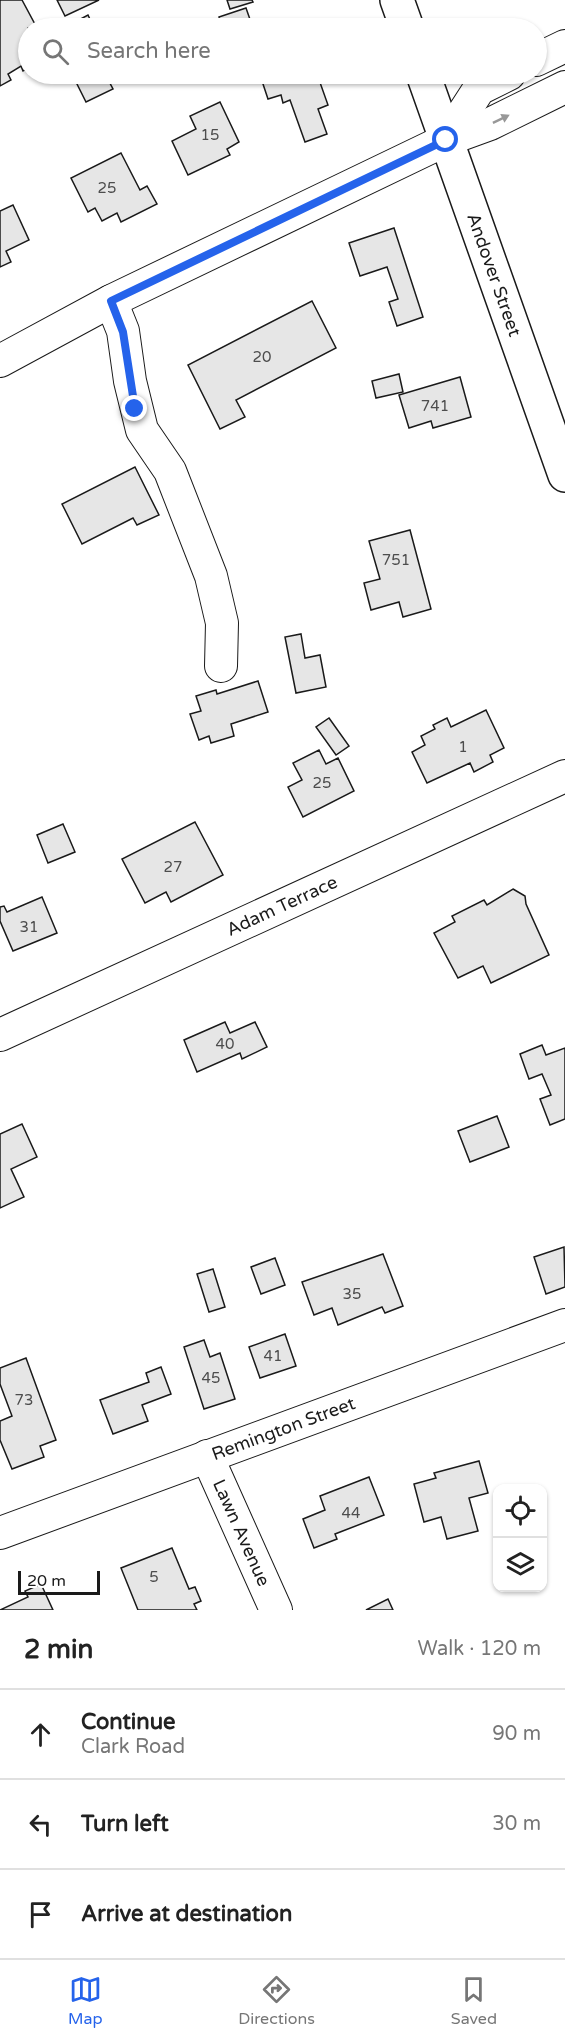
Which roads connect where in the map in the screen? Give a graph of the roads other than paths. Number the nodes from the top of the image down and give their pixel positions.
1 (397, 0) edge
2 (403, 18) edge
3 (565, 46) edge
4 (547, 55) edge
5 (426, 84) edge
6 (488, 84) edge
7 (565, 87) edge
8 (446, 140) junction
9 (111, 301) junction
10 (0, 361) edge
11 (565, 475) edge
12 (221, 666) dead end
13 (565, 776) edge
14 (0, 1035) edge
15 (565, 1325) edge
16 (207, 1456) junction
17 (0, 1533) edge
18 (276, 1610) edge

1 - 2 main road
3 - 4 street
5 - 8 main road, Andover Street
6 - 8 street
8 -> 7 street
8 - 9 street
8 - 11 main road, Andover Street
9 - 10 street
9 - 12 street
13 - 14 street, Adam Terrace
15 - 16 street, Remington Street
16 - 17 street, Remington Street
16 - 18 street, Lawn Avenue

